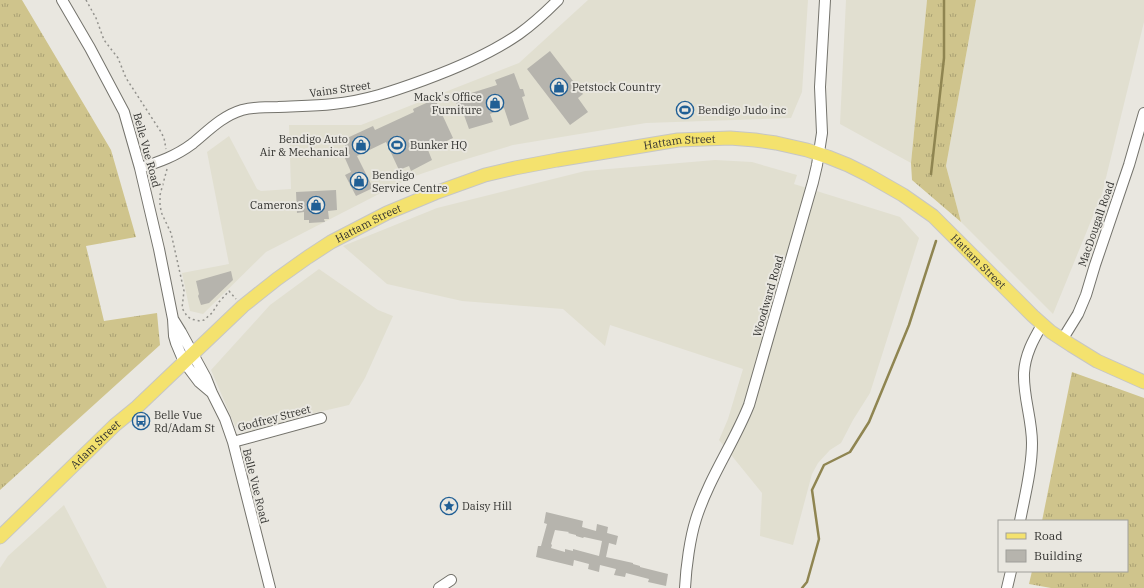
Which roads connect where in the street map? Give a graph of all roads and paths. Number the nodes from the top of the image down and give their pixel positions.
1 (62, 0) edge
2 (86, 0) edge
3 (558, 0) edge
4 (825, 0) edge
5 (1144, 113) edge
6 (819, 154) junction
7 (167, 159) junction
8 (140, 168) junction
9 (243, 306) junction
10 (1042, 325) junction
11 (1062, 340) junction
12 (189, 358) junction
13 (1144, 382) edge
14 (321, 418) dead end
15 (233, 442) junction
16 (1020, 520) edge
17 (1, 534) edge
18 (1011, 572) edge
19 (270, 588) edge
20 (685, 588) edge
21 (1008, 588) edge

1 - 8 street, Belle Vue Road
2 - 7 path
3 - 7 street, Vains Street
4 - 6 street, Woodward Road
5 - 11 street, MacDougall Road
6 - 9 main road, Hattam Street
6 - 10 main road, Hattam Street
6 - 20 street, Woodward Road
7 - 8 street, Vains Street
7 - 9 path
8 - 12 street, Belle Vue Road
9 - 12 main road, Hattam Street
10 - 11 main road, Hattam Street
10 - 16 street
11 - 13 main road, Hattam Street
12 - 15 street, Belle Vue Road
12 - 17 main road, Adam Street
14 - 15 street, Godfrey Street
15 - 19 street, Belle Vue Road
18 - 21 street

